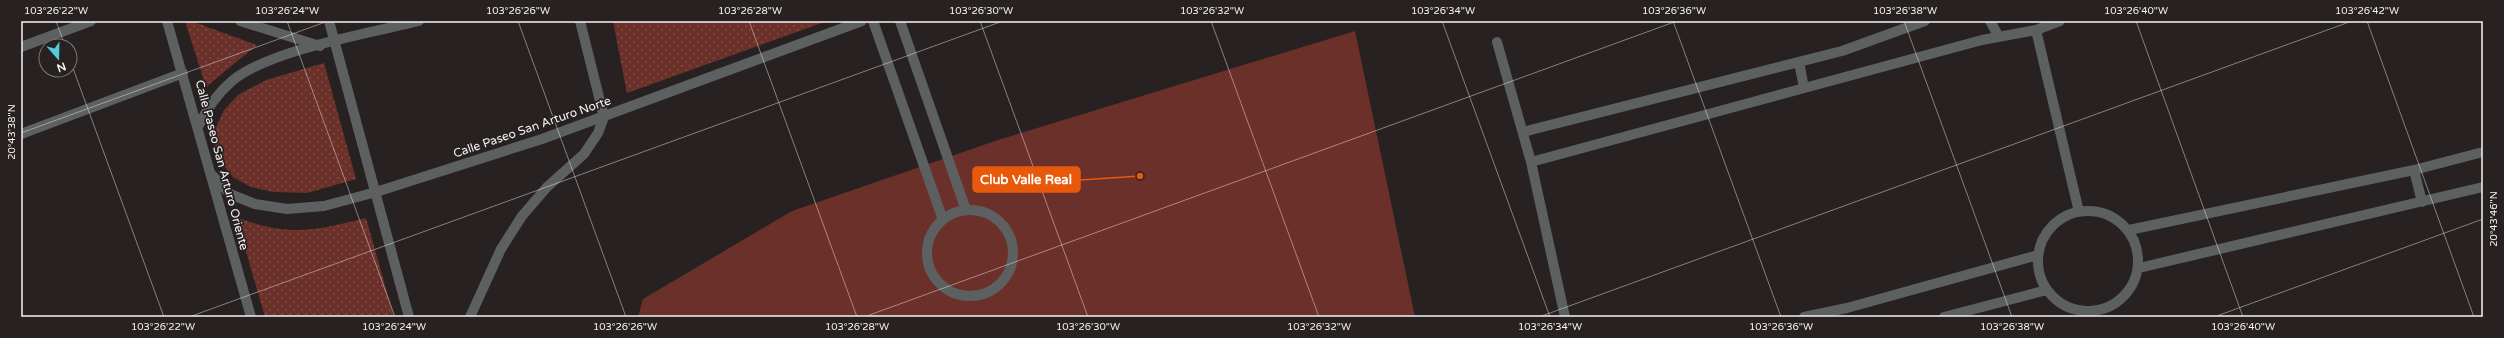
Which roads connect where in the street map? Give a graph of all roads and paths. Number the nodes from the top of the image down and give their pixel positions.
1 (91, 21) edge
2 (167, 21) edge
3 (240, 21) edge
4 (329, 21) edge
5 (419, 21) edge
6 (580, 21) edge
7 (862, 21) edge
8 (873, 21) edge
9 (900, 21) edge
10 (1925, 21) edge
11 (1990, 21) edge
12 (2060, 21) edge
13 (2036, 30) junction
14 (1999, 37) junction
15 (335, 42) junction
16 (1497, 42) dead end
17 (320, 46) junction
18 (21, 47) edge
19 (1799, 62) junction
20 (183, 73) junction
21 (1804, 88) junction
22 (604, 117) junction
23 (198, 127) junction
24 (1522, 132) junction
25 (21, 134) edge
26 (2483, 152) edge
27 (1531, 162) junction
28 (2414, 170) junction
29 (211, 174) junction
30 (2483, 187) edge
31 (376, 192) junction
32 (2422, 202) junction
33 (966, 210) junction
34 (2079, 212) junction
35 (943, 220) junction
36 (2129, 230) junction
37 (2038, 255) junction
38 (2139, 268) junction
39 (2047, 290) junction
40 (1848, 312) edge
41 (2100, 314) edge
42 (251, 317) edge
43 (409, 317) edge
44 (470, 317) edge
45 (1566, 317) edge
46 (1804, 317) edge
47 (1944, 317) edge

1 - 18 street
2 - 20 street, Calle Paseo San Arturo Oriente
3 - 17 street
4 - 15 street
5 - 15 street
6 - 22 street
7 - 22 street, Calle Paseo San Arturo Norte
8 - 35 street
9 - 33 street
10 - 19 street
11 - 14 street
12 - 13 street
13 - 14 street
13 - 34 street
14 - 21 street
15 - 17 street
15 - 31 street
16 - 24 street
17 - 23 street
19 - 21 street
19 - 24 street
20 - 23 street, Calle Paseo San Arturo Oriente
20 - 25 street
21 - 27 street
22 - 31 street, Calle Paseo San Arturo Norte
22 - 44 street
23 - 29 street, Calle Paseo San Arturo Oriente
24 - 27 street
26 - 28 street
27 - 45 street
28 - 32 street
28 - 36 street
29 - 31 street, Calle Paseo San Arturo Norte
29 - 42 street, Calle Paseo San Arturo Oriente
30 - 32 street
31 - 43 street
32 - 38 street
33 - 35 street
33 - 35 street
34 - 36 street
34 - 37 street
36 - 38 street
37 - 39 street
37 - 40 street
38 - 41 street
39 - 41 street
39 - 47 street
40 - 46 street

